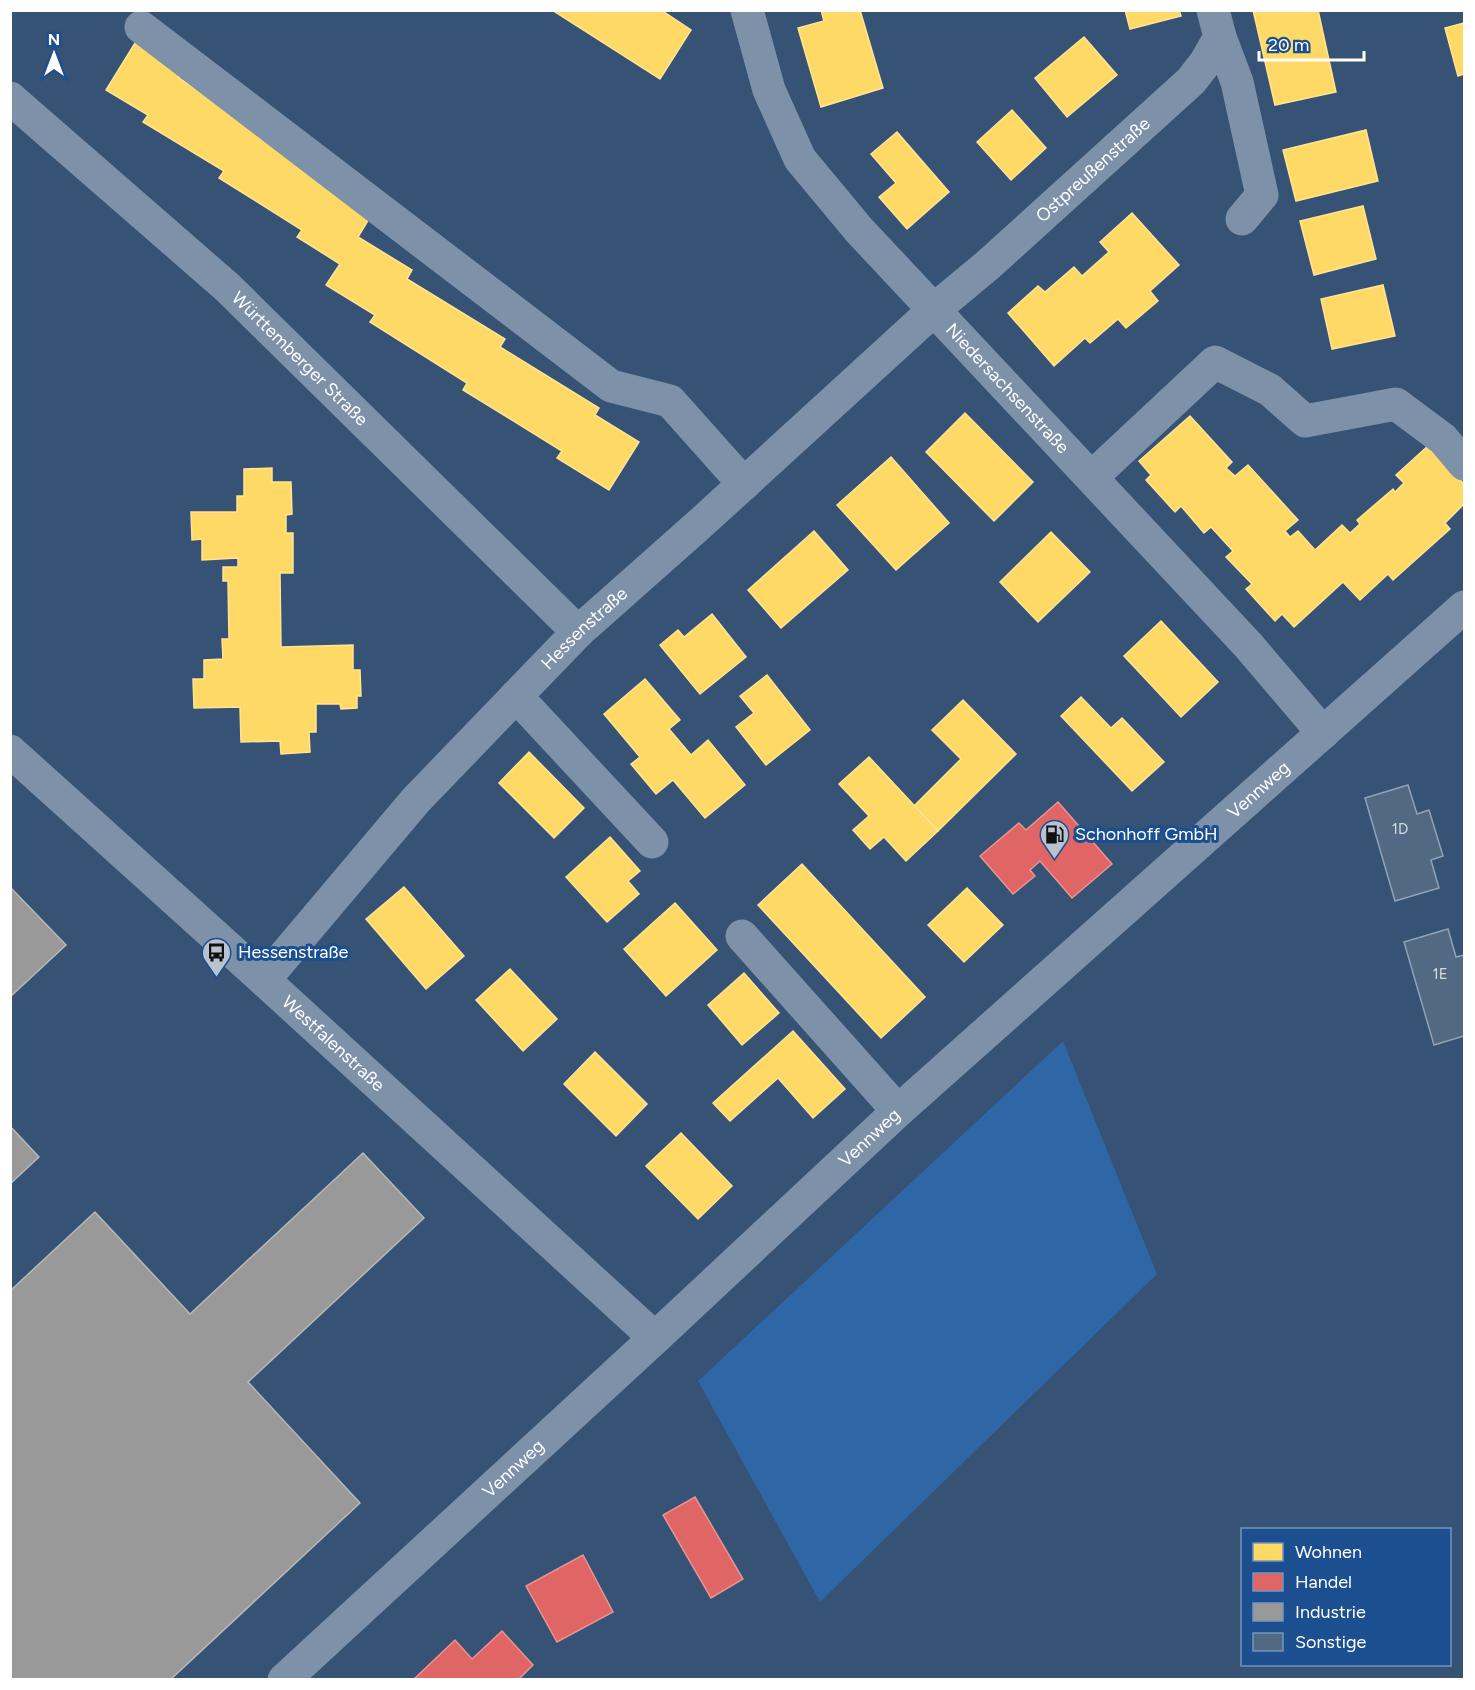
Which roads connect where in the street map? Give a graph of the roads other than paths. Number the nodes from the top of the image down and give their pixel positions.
1 (747, 10) edge
2 (1216, 24) edge
3 (141, 27) dead end
4 (10, 98) edge
5 (1242, 219) dead end
6 (934, 309) junction
7 (1464, 464) edge
8 (1092, 477) junction
9 (744, 484) junction
10 (1464, 607) edge
11 (578, 632) junction
12 (516, 696) junction
13 (1323, 732) junction
14 (10, 751) edge
15 (652, 842) dead end
16 (742, 936) dead end
17 (264, 980) junction
18 (898, 1111) junction
19 (655, 1338) junction
20 (284, 1680) edge

1 - 6 street, Niedersachsenstraße
2 - 5 street
2 - 6 street, Ostpreußenstraße
3 - 9 street
4 - 11 street, Württemberger Straße
6 - 8 street, Niedersachsenstraße
6 - 9 street, Hessenstraße
7 - 8 street
8 - 13 street, Niedersachsenstraße
9 - 11 street, Hessenstraße
10 - 13 street, Vennweg
11 - 12 street, Hessenstraße
12 - 15 street
12 - 17 street, Hessenstraße
13 - 18 street, Vennweg
14 - 17 street, Westfalenstraße
16 - 18 street
17 - 19 street, Westfalenstraße
18 - 19 street, Vennweg
19 - 20 street, Vennweg

